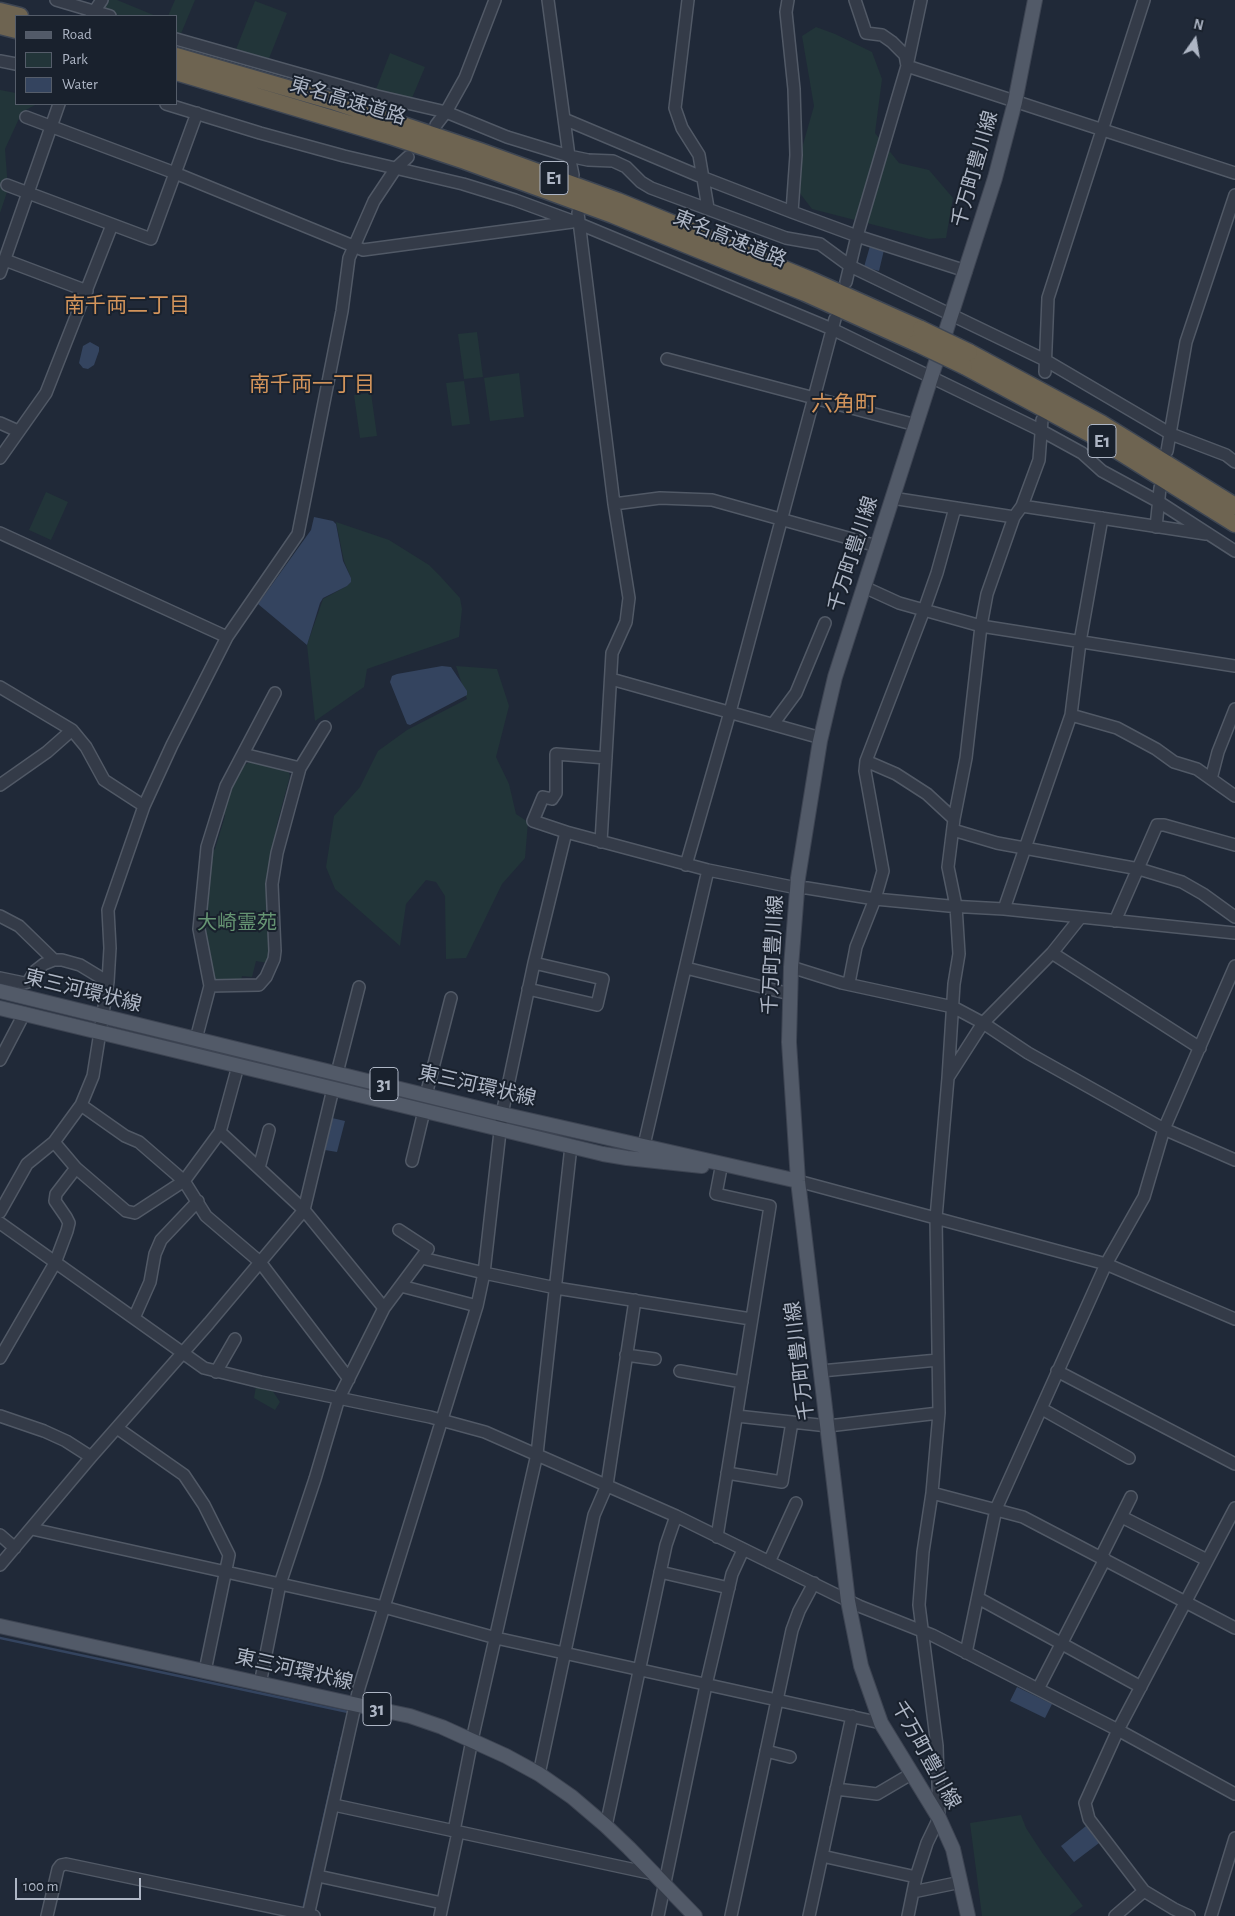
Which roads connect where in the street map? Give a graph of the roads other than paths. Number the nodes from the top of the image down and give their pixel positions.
1 (56, 0) edge
2 (102, 0) edge
3 (495, 0) edge
4 (548, 0) edge
5 (688, 0) edge
6 (788, 0) edge
7 (855, 0) edge
8 (921, 0) edge
9 (1035, 0) edge
10 (1144, 0) edge
11 (0, 11) edge
12 (92, 13) edge
13 (16, 15) edge
14 (0, 26) edge
15 (15, 30) edge
16 (178, 40) edge
17 (178, 57) edge
18 (0, 61) edge
19 (15, 64) edge
20 (907, 66) junction
21 (178, 73) edge
22 (1015, 102) junction
23 (59, 105) edge
24 (169, 105) edge
25 (446, 112) junction
26 (197, 113) junction
27 (26, 118) dead end
28 (564, 119) junction
29 (436, 125) dead end
30 (51, 126) junction
31 (1103, 130) junction
32 (569, 156) junction
33 (408, 158) dead end
34 (396, 168) junction
35 (175, 173) junction
36 (1235, 173) edge
37 (573, 175) dead end
38 (704, 178) junction
39 (7, 185) dead end
40 (29, 193) junction
41 (1235, 196) edge
42 (708, 208) junction
43 (792, 212) junction
44 (577, 220) junction
45 (112, 225) junction
46 (857, 236) junction
47 (354, 248) junction
48 (5, 260) junction
49 (850, 266) junction
50 (966, 271) junction
51 (0, 273) edge
52 (846, 282) dead end
53 (87, 291) junction
54 (952, 314) junction
55 (834, 324) junction
56 (918, 336) junction
57 (667, 359) dead end
58 (967, 359) junction
59 (1045, 366) junction
60 (931, 378) junction
61 (814, 399) junction
62 (0, 423) edge
63 (916, 425) junction
64 (1042, 425) junction
65 (18, 431) junction
66 (1171, 434) junction
67 (1167, 451) dead end
68 (0, 458) edge
69 (1235, 462) edge
70 (1160, 488) dead end
71 (892, 498) junction
72 (1159, 502) junction
73 (614, 504) junction
74 (1022, 506) junction
75 (1235, 506) edge
76 (954, 508) junction
77 (1014, 517) junction
78 (782, 518) junction
79 (1102, 518) junction
80 (1235, 524) edge
81 (1156, 527) junction
82 (0, 533) edge
83 (1212, 535) junction
84 (877, 546) junction
85 (1235, 551) edge
86 (864, 587) junction
87 (924, 610) junction
88 (825, 623) dead end
89 (981, 626) junction
90 (227, 637) junction
91 (1080, 642) junction
92 (1235, 666) edge
93 (610, 679) junction
94 (0, 686) edge
95 (275, 693) dead end
96 (1235, 709) edge
97 (730, 712) junction
98 (1071, 715) junction
99 (773, 724) junction
100 (326, 727) dead end
101 (72, 730) junction
102 (821, 738) junction
103 (243, 754) junction
104 (606, 758) junction
105 (866, 761) junction
106 (300, 768) junction
107 (1211, 779) junction
108 (0, 785) edge
109 (1235, 796) edge
110 (144, 806) junction
111 (954, 824) junction
112 (566, 832) junction
113 (601, 842) junction
114 (1235, 845) edge
115 (1025, 849) junction
116 (686, 865) junction
117 (1139, 868) junction
118 (708, 870) junction
119 (797, 888) junction
120 (875, 899) junction
121 (956, 906) junction
122 (1004, 909) junction
123 (0, 916) edge
124 (1235, 917) edge
125 (1080, 918) junction
126 (1115, 921) junction
127 (1235, 933) edge
128 (1052, 953) junction
129 (54, 960) junction
130 (534, 963) junction
131 (1235, 966) edge
132 (791, 967) junction
133 (686, 968) junction
134 (0, 978) edge
135 (108, 982) junction
136 (849, 983) junction
137 (1231, 985) edge
138 (210, 986) junction
139 (358, 987) dead end
140 (528, 989) junction
141 (0, 991) edge
142 (790, 994) junction
143 (451, 998) dead end
144 (0, 1008) edge
145 (952, 1008) junction
146 (24, 1014) junction
147 (103, 1016) junction
148 (983, 1023) junction
149 (100, 1033) junction
150 (196, 1039) junction
151 (1200, 1048) junction
152 (0, 1060) edge
153 (238, 1066) junction
154 (337, 1073) junction
155 (948, 1078) junction
156 (333, 1089) junction
157 (426, 1095) junction
158 (81, 1105) junction
159 (424, 1111) junction
160 (502, 1114) junction
161 (500, 1129) junction
162 (1164, 1129) junction
163 (269, 1130) dead end
164 (220, 1132) junction
165 (54, 1142) junction
166 (644, 1145) junction
167 (571, 1146) junction
168 (1235, 1160) edge
169 (412, 1161) dead end
170 (76, 1168) junction
171 (259, 1168) junction
172 (720, 1168) junction
173 (770, 1174) junction
174 (184, 1181) junction
175 (798, 1181) junction
176 (198, 1201) junction
177 (304, 1210) junction
178 (0, 1212) edge
179 (936, 1218) junction
180 (0, 1223) edge
181 (399, 1230) dead end
182 (422, 1258) junction
183 (260, 1262) junction
184 (55, 1263) junction
185 (1106, 1264) junction
186 (484, 1273) junction
187 (401, 1286) junction
188 (556, 1288) junction
189 (635, 1300) junction
190 (477, 1306) junction
191 (384, 1308) junction
192 (134, 1318) junction
193 (752, 1319) junction
194 (1235, 1319) edge
195 (235, 1339) dead end
196 (182, 1353) junction
197 (626, 1356) junction
198 (0, 1358) edge
199 (655, 1360) dead end
200 (938, 1360) junction
201 (1057, 1370) junction
202 (680, 1371) dead end
203 (821, 1371) junction
204 (216, 1372) junction
205 (348, 1379) junction
206 (742, 1382) junction
207 (339, 1398) junction
208 (1042, 1409) junction
209 (939, 1413) junction
210 (0, 1416) edge
211 (737, 1416) junction
212 (443, 1421) junction
213 (792, 1422) junction
214 (828, 1426) junction
215 (117, 1428) junction
216 (537, 1454) junction
217 (91, 1457) junction
218 (1129, 1458) dead end
219 (1235, 1464) edge
220 (727, 1473) junction
221 (607, 1485) junction
222 (932, 1493) junction
223 (1131, 1497) dead end
224 (796, 1502) dead end
225 (1235, 1508) edge
226 (996, 1510) junction
227 (676, 1516) junction
228 (1122, 1517) junction
229 (32, 1529) junction
230 (0, 1535) edge
231 (717, 1537) junction
232 (15, 1548) junction
233 (743, 1550) junction
234 (1103, 1558) junction
235 (1207, 1560) junction
236 (769, 1562) junction
237 (0, 1565) edge
238 (660, 1572) junction
239 (225, 1573) junction
240 (814, 1583) junction
241 (280, 1584) junction
242 (729, 1588) junction
243 (978, 1598) junction
244 (848, 1601) junction
245 (1186, 1601) junction
246 (384, 1607) junction
247 (0, 1626) edge
248 (1235, 1628) edge
249 (922, 1632) junction
250 (496, 1638) junction
251 (1062, 1643) junction
252 (966, 1653) junction
253 (564, 1654) junction
254 (640, 1670) junction
255 (205, 1671) junction
256 (260, 1684) junction
257 (706, 1685) junction
258 (1141, 1687) junction
259 (1038, 1689) junction
260 (777, 1700) junction
261 (356, 1705) junction
262 (852, 1716) junction
263 (881, 1723) junction
264 (1118, 1730) junction
265 (472, 1740) junction
266 (766, 1751) junction
267 (790, 1758) dead end
268 (539, 1774) junction
269 (911, 1774) junction
270 (836, 1789) junction
271 (1235, 1794) edge
272 (334, 1805) junction
273 (939, 1818) junction
274 (606, 1826) junction
275 (456, 1831) junction
276 (1235, 1838) edge
277 (822, 1856) junction
278 (654, 1874) junction
279 (318, 1876) junction
280 (916, 1877) junction
281 (961, 1882) junction
282 (665, 1885) junction
283 (1144, 1891) junction
284 (913, 1892) junction
285 (442, 1903) junction
286 (47, 1916) edge
287 (310, 1916) edge
288 (440, 1916) edge
289 (658, 1916) edge
290 (695, 1916) edge
291 (731, 1916) edge
292 (810, 1916) edge
293 (908, 1916) edge
294 (968, 1916) edge
295 (1115, 1916) edge
296 (1189, 1916) edge
297 (1211, 1916) edge

1 - 12 street
2 - 12 street
3 - 25 street
4 - 28 street
5 - 38 street
6 - 43 street
7 - 20 street
8 - 20 street
9 - 22 main road, 千万町豊川線
10 - 31 street
11 - 13 highway
14 - 15 highway
16 - 25 street
17 - 56 highway, 東名高速道路 / E1
18 - 19 street
20 - 22 street
20 - 46 street
21 - 56 highway, 東名高速道路 / E1
22 - 31 street
22 - 50 main road, 千万町豊川線
23 - 30 street
24 - 26 street
25 - 29 street
25 - 32 street
26 - 34 street
26 - 35 street
27 - 30 street
28 - 32 street
28 - 38 street
30 - 35 street
30 - 40 street
31 - 36 street
31 - 59 street
32 - 37 street
32 - 42 street
33 - 34 street
34 - 44 street
34 - 47 street
35 - 45 street
35 - 47 street
38 - 42 street
38 - 43 street
39 - 40 street
40 - 45 street
40 - 48 street
41 - 66 street
42 - 49 street
43 - 46 street
44 - 47 street
44 - 55 street
44 - 73 street
45 - 53 street
46 - 49 street
46 - 50 street
47 - 90 street
48 - 51 street
48 - 53 street
49 - 52 street
49 - 54 street
50 - 54 main road, 千万町豊川線
53 - 65 street
54 - 59 street
54 - 60 main road, 千万町豊川線
55 - 60 street
55 - 61 street
56 - 58 highway, 東名高速道路 / E1, bridge
57 - 61 street
58 - 75 highway, 東名高速道路 / E1
58 - 80 highway, 東名高速道路 / E1
59 - 66 street
60 - 63 main road, 千万町豊川線
60 - 64 street
61 - 63 street
61 - 78 street
62 - 65 street
63 - 71 main road, 千万町豊川線
64 - 72 street
64 - 74 street
65 - 68 street
66 - 67 street
66 - 69 street
70 - 72 street
71 - 76 street
71 - 84 main road, 千万町豊川線
72 - 81 street
72 - 83 street
73 - 78 street
73 - 93 street
74 - 77 street
74 - 79 street
76 - 77 street
76 - 87 street
77 - 89 street
78 - 84 street
78 - 97 street
79 - 81 street
79 - 91 street
81 - 83 street
82 - 90 street
83 - 85 street
84 - 86 main road, 千万町豊川線
86 - 87 street
86 - 102 main road, 千万町豊川線
87 - 89 street
87 - 105 street
88 - 99 street
89 - 91 street
89 - 111 street
90 - 110 street
91 - 92 street
91 - 98 street
93 - 97 street
93 - 104 street
94 - 101 street
95 - 103 street
96 - 107 street
97 - 99 street
97 - 116 street
98 - 107 street
98 - 115 street
99 - 102 street
100 - 106 street
101 - 108 street
101 - 110 street
102 - 119 main road, 千万町豊川線
103 - 106 street
103 - 138 street
104 - 112 street
104 - 113 street
105 - 111 street
105 - 120 street
106 - 138 street
107 - 109 street
110 - 135 street
111 - 115 street
111 - 121 street
112 - 113 street
112 - 130 street
113 - 116 street
114 - 117 street
115 - 117 street
115 - 122 street
116 - 118 street
117 - 124 street
117 - 126 street
118 - 119 street
118 - 133 street
119 - 120 street
119 - 132 main road, 千万町豊川線
120 - 121 street
120 - 136 street
121 - 122 street
121 - 145 street
122 - 125 street
123 - 129 street
125 - 126 street
125 - 128 street
126 - 127 street
128 - 148 street
128 - 151 street
129 - 134 street
129 - 135 street
130 - 140 street
130 - 140 street
131 - 137 street
132 - 136 street
132 - 142 main road, 千万町豊川線
133 - 142 street
133 - 166 street
135 - 147 street
136 - 145 street
137 - 151 street
138 - 150 street
139 - 154 street
140 - 160 street
141 - 147 main road, 東三河環状線 / 31
142 - 175 main road, 千万町豊川線
143 - 157 street
144 - 146 main road, 東三河環状線 / 31
145 - 148 street
145 - 155 street
146 - 149 main road, 東三河環状線 / 31
146 - 152 street
147 - 149 street
147 - 150 main road, 東三河環状線 / 31
148 - 155 street
148 - 162 street
149 - 153 main road, 東三河環状線 / 31
149 - 158 street
150 - 154 main road, 東三河環状線 / 31
151 - 162 street
153 - 156 main road, 東三河環状線 / 31
153 - 164 street
154 - 157 main road, 東三河環状線 / 31
155 - 179 street
156 - 159 main road, 東三河環状線 / 31
156 - 177 street
157 - 160 main road, 東三河環状線 / 31
158 - 165 street
158 - 174 street
159 - 161 main road, 東三河環状線 / 31
159 - 169 street
160 - 161 street
160 - 166 main road, 東三河環状線 / 31
161 - 167 main road, 東三河環状線 / 31
161 - 186 street
162 - 168 street
162 - 185 street
163 - 171 street
164 - 171 street
164 - 174 street
165 - 170 street
165 - 178 street
166 - 173 main road, 東三河環状線 / 31
167 - 172 main road, 東三河環状線 / 31
167 - 188 street
170 - 174 street
170 - 184 street
171 - 177 street
172 - 173 main road, 東三河環状線 / 31
172 - 193 street
173 - 175 main road, 東三河環状線 / 31
174 - 176 street
175 - 179 street
175 - 203 main road, 千万町豊川線
176 - 183 street
176 - 192 street
177 - 183 street
177 - 191 street
179 - 185 street
179 - 200 street
180 - 184 street
181 - 182 street
182 - 186 street
182 - 187 street
183 - 196 street
183 - 205 street
184 - 192 street
184 - 198 street
185 - 194 street
185 - 201 street
186 - 188 street
186 - 190 street
187 - 190 street
187 - 191 street
188 - 189 street
188 - 216 street
189 - 193 street
189 - 197 street
190 - 212 street
191 - 205 street
192 - 196 street
193 - 206 street
195 - 204 street
196 - 204 street
196 - 215 street
197 - 199 street
197 - 221 street
200 - 203 street
200 - 209 street
201 - 208 street
201 - 219 street
202 - 206 street
203 - 214 main road, 千万町豊川線
204 - 207 street
205 - 207 street
206 - 211 street
207 - 212 street
207 - 241 street
208 - 218 street
208 - 226 street
209 - 214 street
209 - 222 street
210 - 217 street
211 - 213 street
211 - 220 street
212 - 216 street
212 - 246 street
213 - 214 street
213 - 220 street
214 - 244 main road, 千万町豊川線
215 - 217 street
215 - 239 street
216 - 221 street
216 - 250 street
217 - 229 street
220 - 231 street
221 - 227 street
221 - 253 street
222 - 226 street
222 - 249 street
223 - 228 street
224 - 236 street
225 - 235 street
226 - 234 street
226 - 243 street
227 - 231 street
227 - 238 street
228 - 234 street
228 - 235 street
229 - 232 street
229 - 239 street
230 - 232 street
231 - 233 street
232 - 237 street
233 - 236 street
233 - 242 street
234 - 245 street
234 - 251 street
235 - 245 street
236 - 240 street
238 - 242 street
238 - 254 street
239 - 241 street
239 - 255 street
240 - 244 street
240 - 260 street
241 - 246 street
241 - 256 street
242 - 257 street
243 - 251 street
243 - 252 street
244 - 249 street
244 - 263 main road, 千万町豊川線
245 - 248 street
245 - 258 street
246 - 250 street
246 - 261 street
247 - 255 main road, 東三河環状線 / 31
249 - 252 street
249 - 273 street
250 - 253 street
250 - 265 street
251 - 258 street
251 - 259 street
252 - 259 street
253 - 254 street
253 - 268 street
254 - 257 street
254 - 274 street
255 - 256 main road, 東三河環状線 / 31
256 - 261 main road, 東三河環状線 / 31
257 - 260 street
257 - 282 street
258 - 264 street
259 - 264 street
260 - 262 street
260 - 266 street
261 - 265 main road, 東三河環状線 / 31
261 - 272 street
262 - 263 street
262 - 270 street
263 - 269 main road, 千万町豊川線
264 - 271 street
264 - 283 street
265 - 268 main road, 東三河環状線 / 31
265 - 275 street
266 - 267 street
266 - 291 street
268 - 274 main road, 東三河環状線 / 31
269 - 270 street
269 - 273 main road, 千万町豊川線
270 - 277 street
272 - 275 street
272 - 279 street
273 - 280 street
273 - 281 main road, 千万町豊川線
274 - 278 main road, 東三河環状線 / 31
275 - 278 street
275 - 285 street
276 - 297 street
277 - 280 street
277 - 292 street
278 - 282 main road, 東三河環状線 / 31
279 - 285 street
279 - 287 street
280 - 284 street
281 - 284 street
281 - 294 main road, 千万町豊川線
282 - 289 street
282 - 290 main road, 東三河環状線 / 31
283 - 295 street
283 - 296 street
284 - 293 street
285 - 288 street
286 - 287 street

